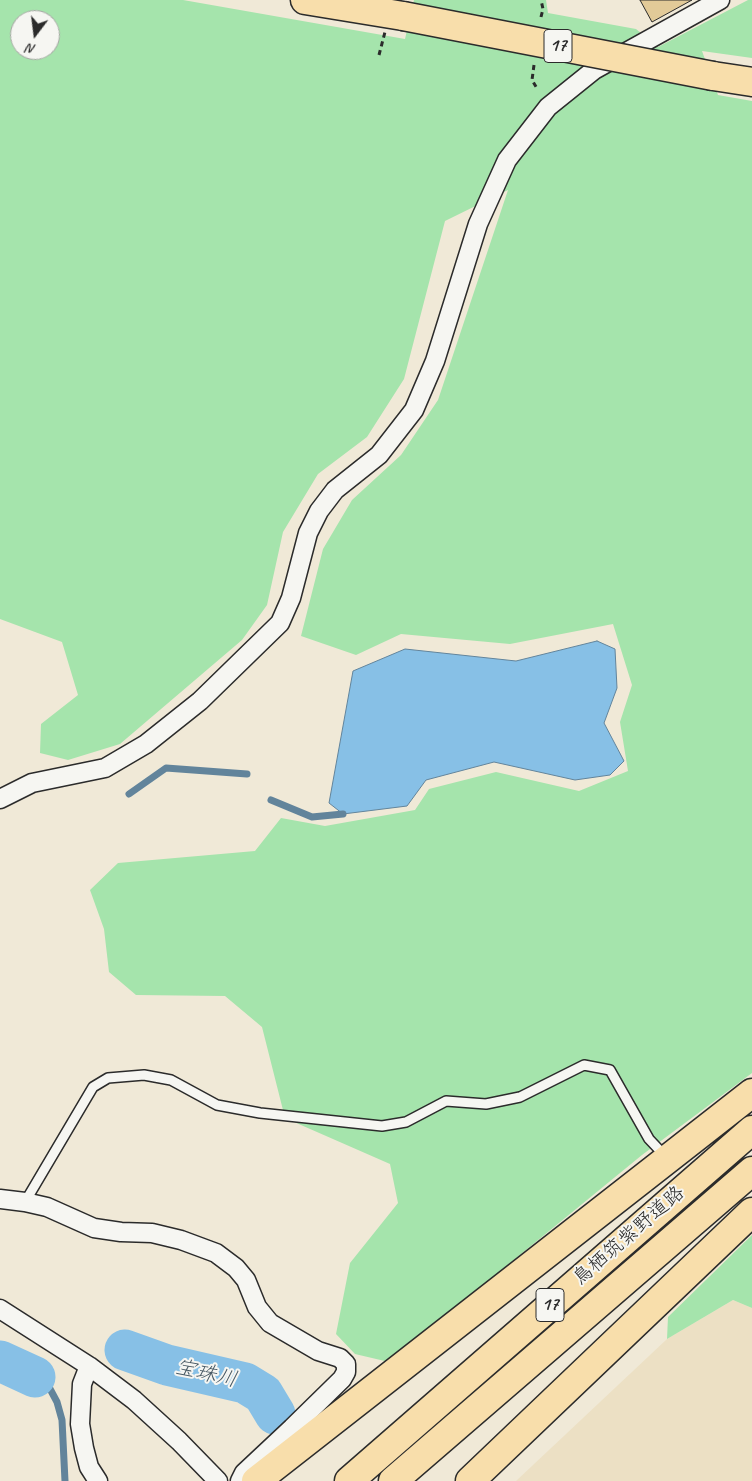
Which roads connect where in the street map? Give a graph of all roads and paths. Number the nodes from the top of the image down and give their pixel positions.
1 (306, 0) edge
2 (720, 0) edge
3 (752, 82) edge
4 (0, 799) edge
5 (752, 1093) edge
6 (752, 1130) edge
7 (668, 1158) junction
8 (752, 1171) edge
9 (0, 1199) edge
10 (25, 1202) junction
11 (752, 1212) edge
12 (0, 1309) edge
13 (89, 1366) junction
14 (98, 1481) edge
15 (218, 1481) edge
16 (240, 1481) edge
17 (256, 1481) edge
18 (349, 1481) edge
19 (393, 1481) edge
20 (470, 1481) edge

1 - 3 main road, 17, bridge
2 - 4 street
5 - 7 main road
6 - 18 main road, 鳥栖筑紫野道路 / 17
7 - 10 lane
7 - 17 main road
8 - 19 main road, 鳥栖筑紫野道路 / 17
9 - 10 street
10 - 16 street
11 - 20 main road
12 - 13 street
13 - 14 street
13 - 15 street

